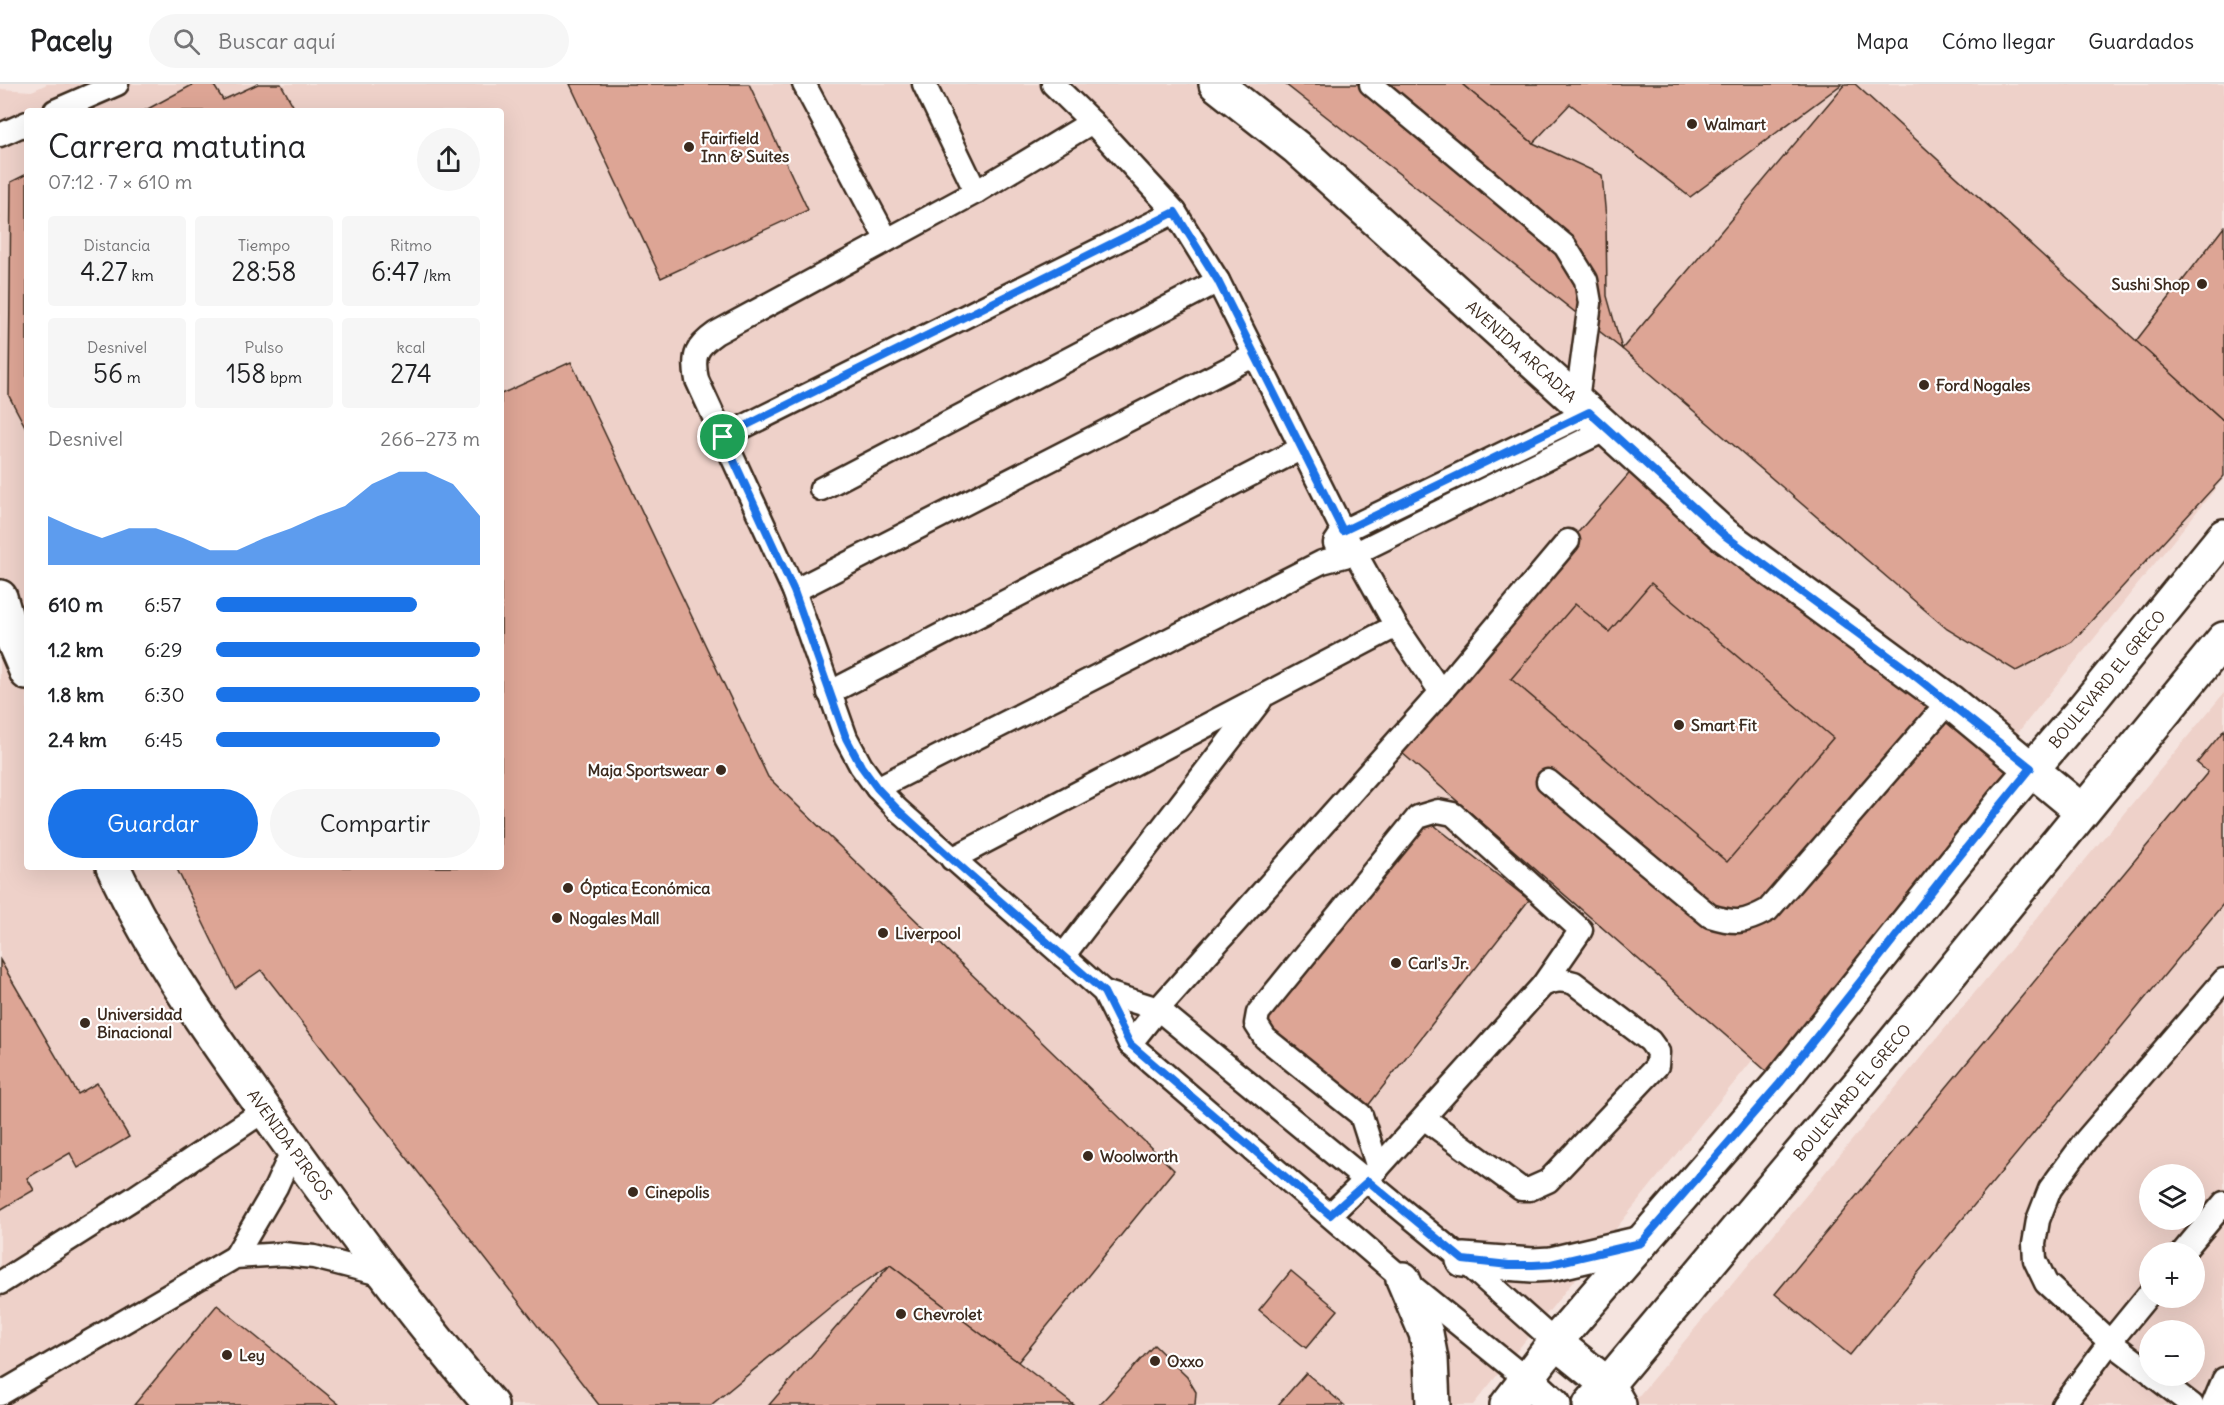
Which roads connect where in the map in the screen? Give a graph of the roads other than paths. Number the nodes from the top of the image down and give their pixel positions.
1 (117, 84) edge
2 (804, 84) edge
3 (924, 84) edge
4 (1053, 84) edge
5 (1216, 84) edge
6 (1371, 84) edge
7 (62, 108) edge
8 (1092, 122) junction
9 (24, 124) edge
10 (0, 135) edge
11 (976, 192) junction
12 (1175, 212) junction
13 (887, 240) junction
14 (1218, 281) junction
15 (1255, 355) junction
16 (1591, 414) junction
17 (723, 437) junction
18 (1302, 448) junction
19 (821, 489) dead end
20 (1343, 531) junction
21 (2224, 536) edge
22 (1568, 541) dead end
23 (1356, 553) junction
24 (1322, 562) junction
25 (794, 591) junction
26 (0, 597) edge
27 (1396, 626) junction
28 (2224, 639) edge
29 (6, 641) edge
30 (24, 668) edge
31 (1441, 692) junction
32 (830, 693) junction
33 (1264, 695) junction
34 (1949, 701) junction
35 (2031, 768) junction
36 (1548, 781) dead end
37 (877, 788) junction
38 (2082, 811) junction
39 (952, 859) junction
40 (114, 870) edge
41 (1063, 956) junction
42 (2224, 980) edge
43 (1543, 986) junction
44 (1104, 992) junction
45 (1158, 1009) junction
46 (1130, 1044) junction
47 (265, 1110) junction
48 (1424, 1118) junction
49 (293, 1149) junction
50 (1373, 1175) junction
51 (2224, 1203) edge
52 (1330, 1215) junction
53 (2191, 1242) edge
54 (1641, 1243) junction
55 (235, 1257) junction
56 (1463, 1260) junction
57 (388, 1276) junction
58 (1403, 1280) junction
59 (0, 1283) edge
60 (2139, 1306) edge
61 (1555, 1342) junction
62 (2110, 1342) junction
63 (2139, 1364) edge
64 (2224, 1379) edge
65 (2167, 1386) edge
66 (1516, 1392) edge
67 (0, 1394) edge
68 (1606, 1398) edge
69 (491, 1405) edge
70 (1433, 1405) edge
71 (1554, 1405) edge
72 (2063, 1405) edge
73 (2192, 1405) edge
74 (2213, 1405) edge

1 - 7 lane
2 - 13 lane
3 - 11 lane
4 - 8 lane
5 - 16 main road, AVENIDA ARCADIA
6 - 16 lane
8 - 11 lane
8 - 12 lane
9 - 10 lane
11 - 13 lane
12 - 14 lane
12 - 17 lane
13 - 17 lane
14 - 15 lane
14 - 19 lane
15 - 18 lane
15 - 25 lane
16 - 20 lane
16 - 23 lane
16 - 34 main road, AVENIDA ARCADIA
17 - 25 lane
18 - 20 lane
18 - 32 lane
20 - 23 lane
20 - 24 lane
21 - 35 main road, BOULEVARD EL GRECO
22 - 31 lane
23 - 24 lane
23 - 27 lane
24 - 37 lane
25 - 32 lane
26 - 29 main road
27 - 31 lane
27 - 33 lane
28 - 38 main road, BOULEVARD EL GRECO
29 - 30 main road
31 - 45 lane
32 - 37 lane
33 - 39 lane
33 - 41 lane
34 - 35 main road, AVENIDA ARCADIA
34 - 36 lane
35 - 38 main road, AVENIDA ARCADIA
35 - 54 main road, BOULEVARD EL GRECO
37 - 39 lane
38 - 68 main road, BOULEVARD EL GRECO
39 - 41 lane
40 - 47 main road, AVENIDA PIRGOS
41 - 44 lane
42 - 62 lane
43 - 48 lane
43 - 48 lane
43 - 50 lane
44 - 45 lane
44 - 46 lane
45 - 46 lane
45 - 50 lane
46 - 52 lane
47 - 49 main road, AVENIDA PIRGOS
47 - 59 lane
48 - 50 lane
49 - 55 lane
49 - 57 main road, AVENIDA PIRGOS
50 - 52 lane
50 - 56 lane
51 - 53 lane
52 - 58 lane
54 - 56 main road
54 - 61 main road, BOULEVARD EL GRECO
55 - 57 lane
55 - 67 lane
56 - 61 lane
57 - 69 main road, AVENIDA PIRGOS
58 - 66 lane
58 - 70 main road
60 - 62 lane
61 - 66 main road, BOULEVARD EL GRECO
61 - 68 main road
62 - 63 lane
62 - 72 lane
64 - 74 lane
65 - 73 lane
66 - 71 main road

